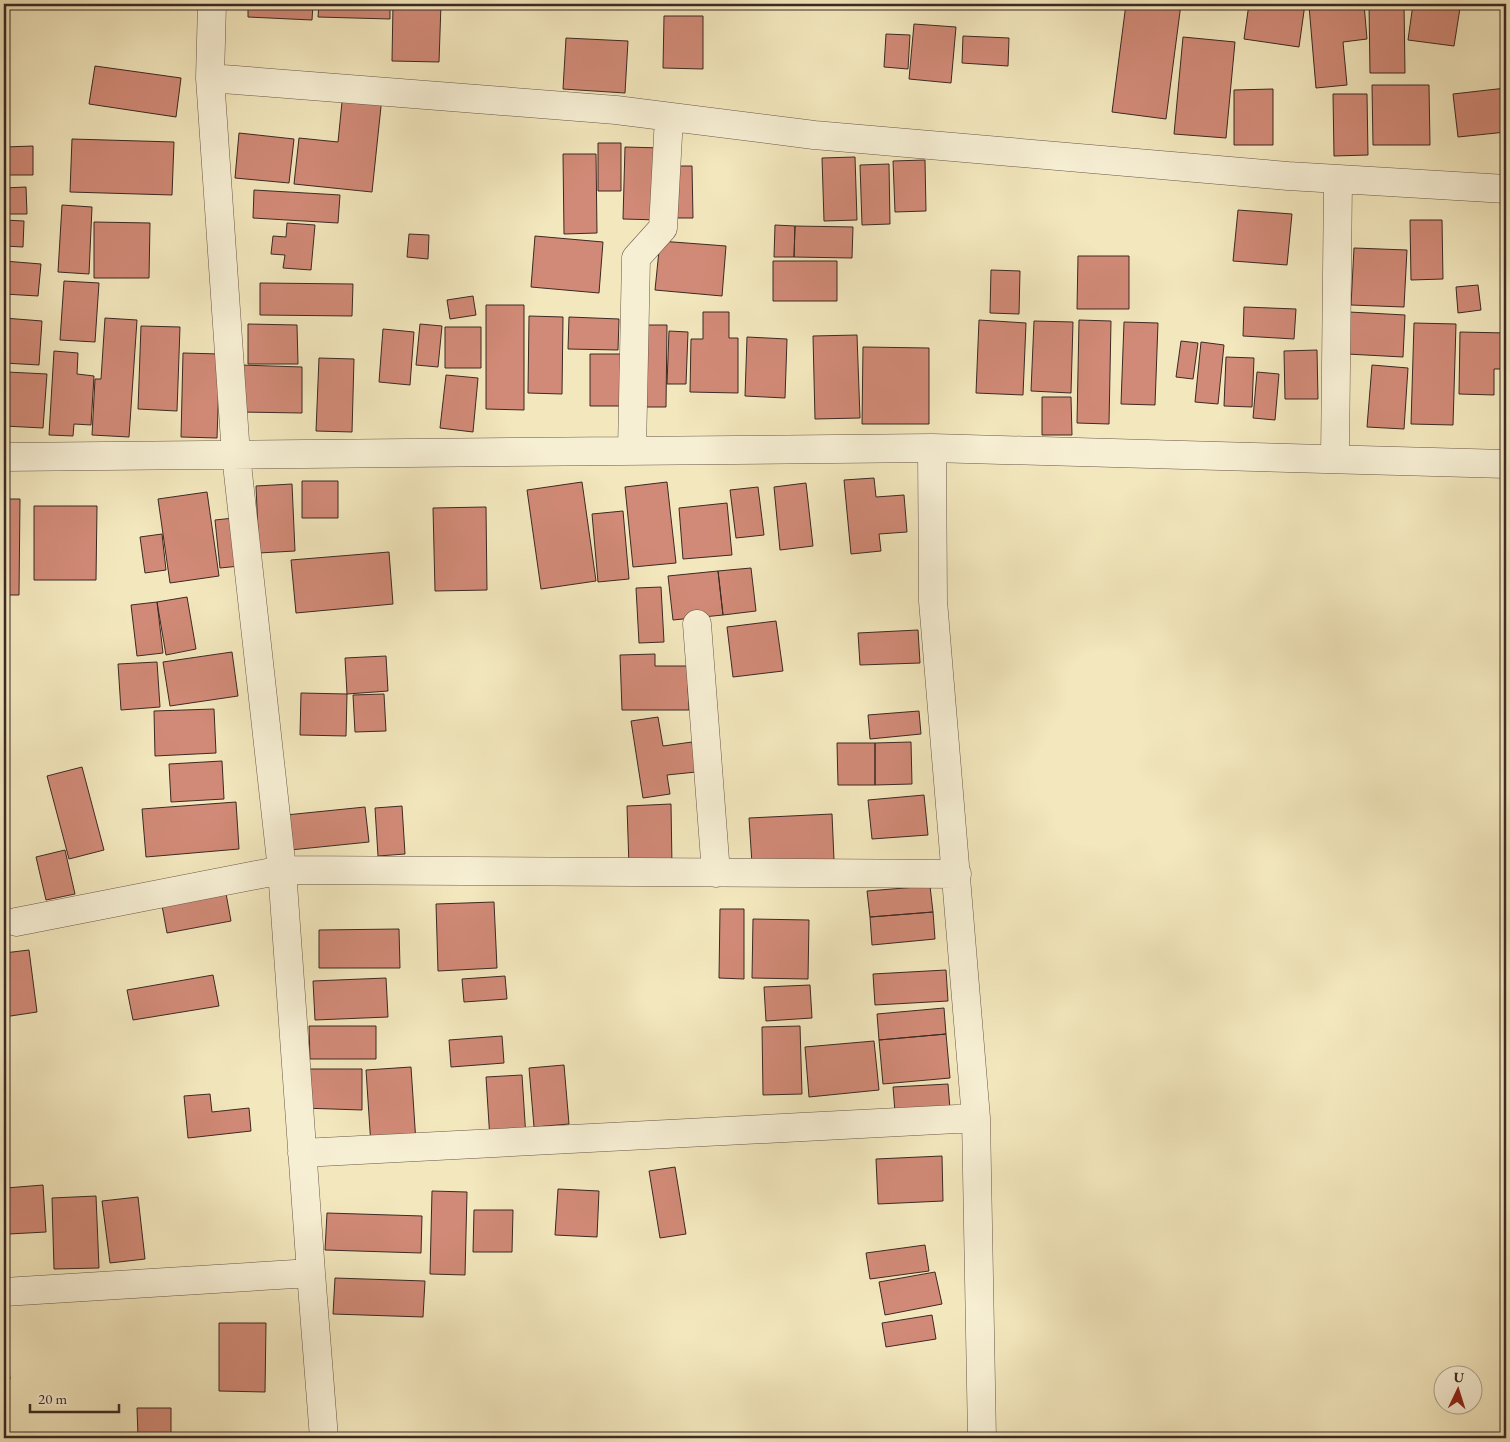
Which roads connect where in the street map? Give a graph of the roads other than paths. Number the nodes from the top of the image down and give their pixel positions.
1 (212, 4) edge
2 (210, 78) junction
3 (669, 117) junction
4 (1338, 180) junction
5 (1506, 189) edge
6 (932, 448) junction
7 (632, 450) junction
8 (236, 455) junction
9 (4, 458) edge
10 (1335, 459) junction
11 (1506, 464) edge
12 (697, 624) dead end
13 (282, 870) junction
14 (716, 872) junction
15 (956, 874) junction
16 (16, 922) dead end
17 (976, 1118) junction
18 (302, 1153) junction
19 (311, 1273) junction
20 (4, 1292) edge
21 (324, 1438) edge
22 (982, 1438) edge

1 - 2 street
2 - 3 street
2 - 8 street
3 - 4 street
3 - 7 street
4 - 5 street
4 - 10 street
6 - 7 street
6 - 10 street
6 - 15 street
7 - 8 street
8 - 9 street
8 - 13 street
10 - 11 street
12 - 14 street
13 - 14 street
13 - 16 street
13 - 18 street
14 - 15 street
15 - 17 street
17 - 18 street
17 - 22 street
18 - 19 street
19 - 20 street
19 - 21 street

